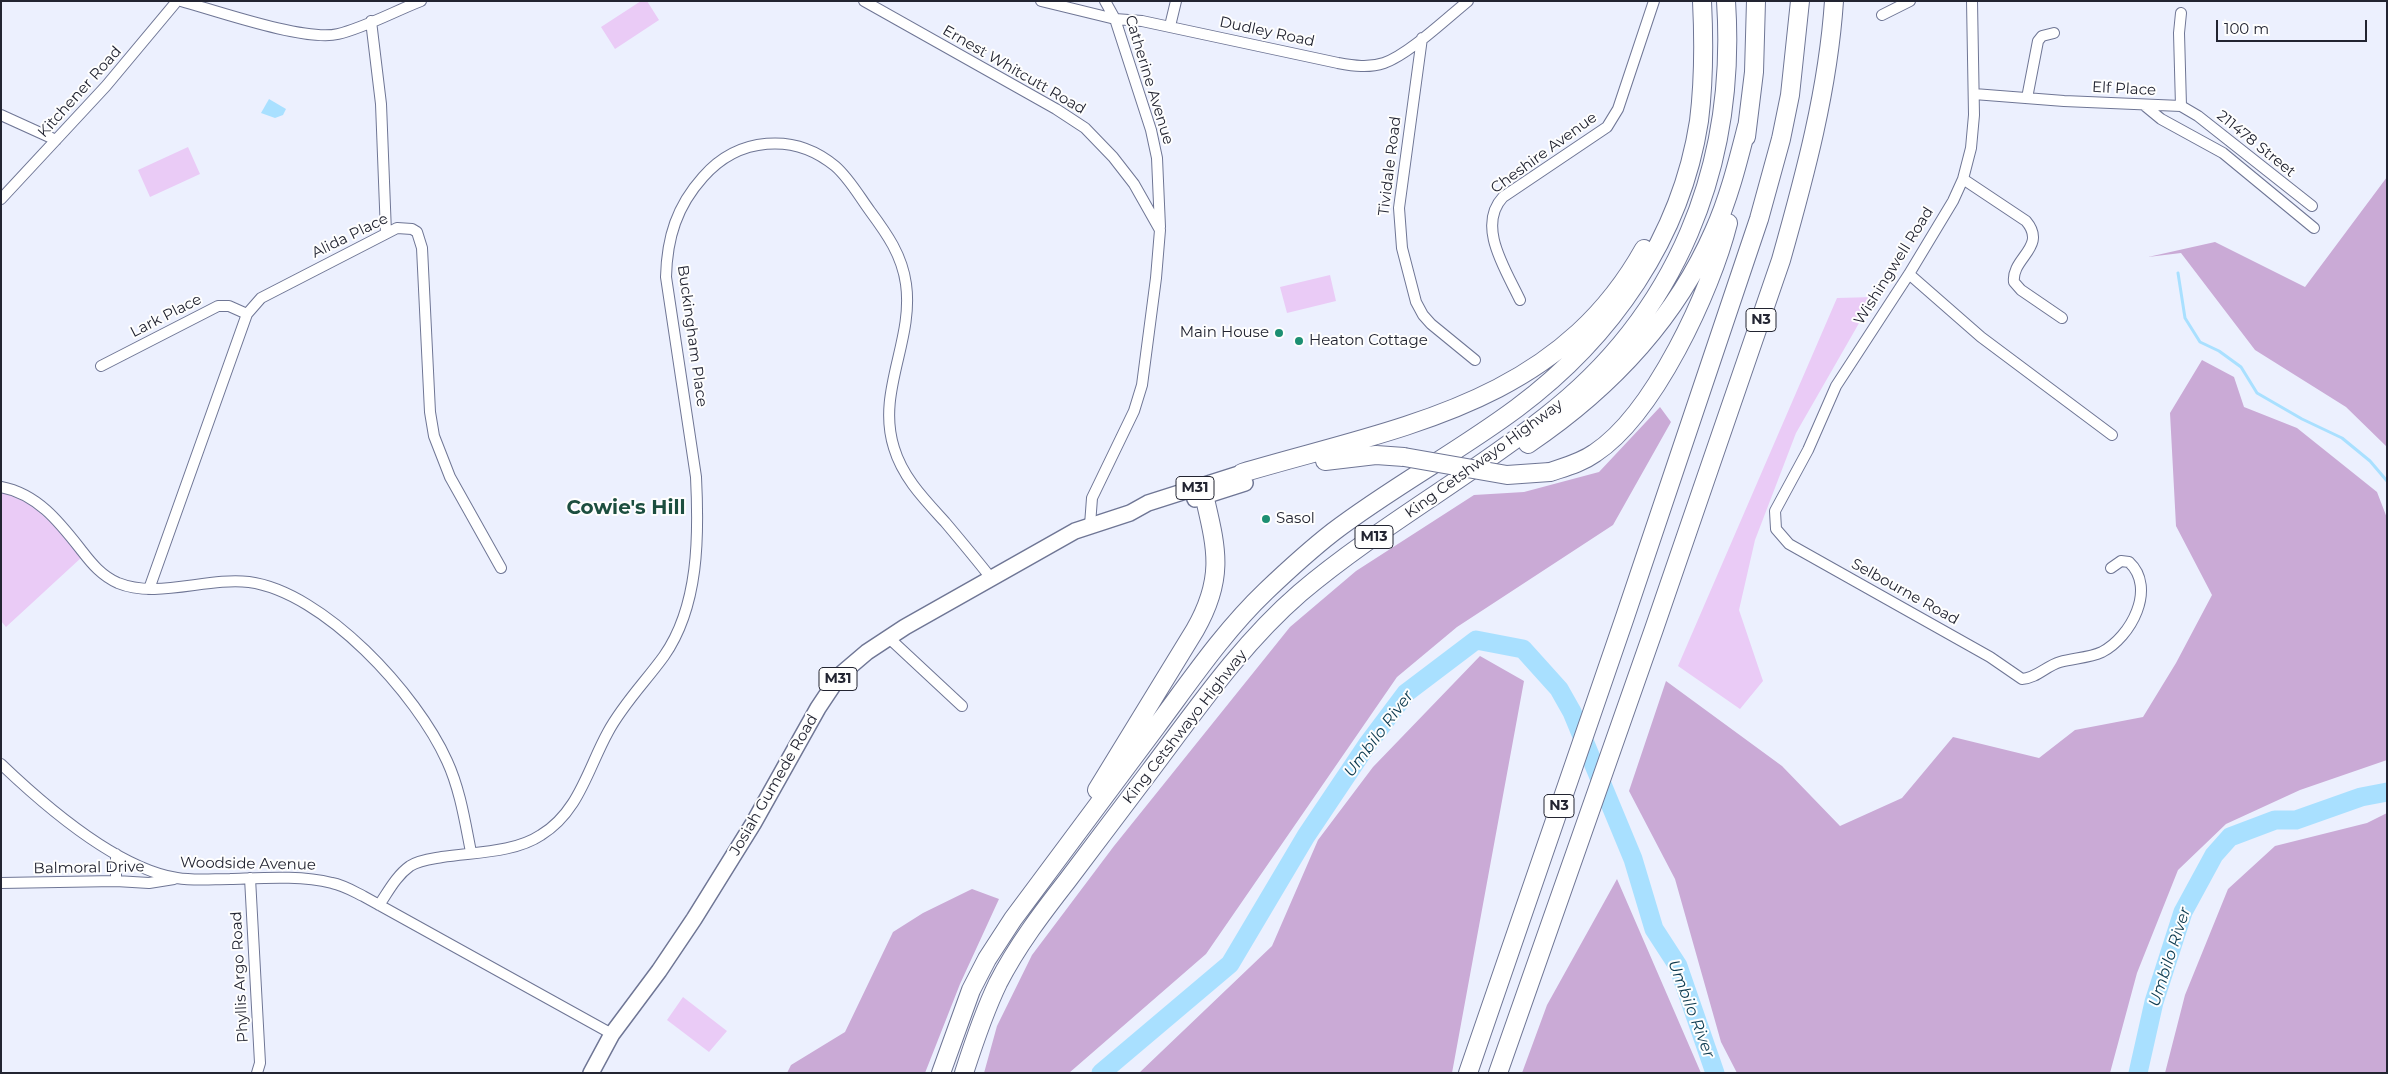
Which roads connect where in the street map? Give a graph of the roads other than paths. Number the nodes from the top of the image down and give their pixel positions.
1 (176, 1) edge
2 (181, 1) edge
3 (421, 1) edge
4 (864, 1) edge
5 (1041, 1) edge
6 (1105, 1) edge
7 (1176, 1) edge
8 (1468, 1) edge
9 (1654, 1) edge
10 (1702, 1) edge
11 (1726, 1) edge
12 (1756, 1) edge
13 (1800, 1) edge
14 (1834, 1) edge
15 (1910, 1) edge
16 (1972, 1) edge
17 (2181, 13) dead end
18 (1882, 16) dead end
19 (1115, 19) junction
20 (371, 21) junction
21 (1170, 26) junction
22 (2054, 33) dead end
23 (1422, 38) junction
24 (1704, 67) junction
25 (1974, 94) junction
26 (2027, 98) junction
27 (2144, 105) junction
28 (2180, 106) junction
29 (1, 116) edge
30 (1747, 126) junction
31 (56, 140) junction
32 (1962, 179) junction
33 (1, 199) edge
34 (2312, 206) dead end
35 (2314, 228) dead end
36 (1160, 230) junction
37 (386, 232) junction
38 (1909, 274) junction
39 (1520, 300) dead end
40 (247, 314) junction
41 (2062, 318) dead end
42 (1475, 360) dead end
43 (101, 366) dead end
44 (2112, 435) dead end
45 (1244, 478) junction
46 (1, 487) edge
47 (1203, 491) junction
48 (1090, 525) junction
49 (1776, 530) joint
50 (1359, 547) junction
51 (501, 568) dead end
52 (2111, 568) dead end
53 (991, 578) junction
54 (149, 589) junction
55 (889, 638) junction
56 (962, 706) dead end
57 (1, 764) edge
58 (1073, 840) junction
59 (471, 852) junction
60 (116, 854) junction
61 (177, 878) junction
62 (250, 878) junction
63 (116, 881) junction
64 (1, 883) edge
65 (379, 904) junction
66 (612, 1034) junction
67 (1499, 1071) edge
68 (256, 1073) edge
69 (591, 1073) edge
70 (941, 1073) edge
71 (964, 1073) edge
72 (1468, 1073) edge

1 - 31 street, Kitchener Road
2 - 20 street
3 - 20 street
4 - 36 street, Ernest Whitcutt Road
5 - 19 street, Dudley Road
6 - 19 street, Catherine Avenue
7 - 21 street
8 - 23 street, Dudley Road
9 - 39 street, Cheshire Avenue
10 - 24 highway, King Cetshwayo Highway / M13
11 - 50 highway, King Cetshwayo Highway / M13
12 - 30 highway
13 - 72 highway, N3
14 - 67 highway, N3
15 - 18 street
16 - 25 street, Wishingwell Road
17 - 28 street
19 - 21 street, Dudley Road
19 - 36 street, Catherine Avenue
20 - 37 street
21 - 23 street, Dudley Road
22 - 26 street
23 - 42 street, Tividale Road
24 - 45 highway
24 - 58 highway, King Cetshwayo Highway / M13
25 - 26 street, Elf Place
25 - 32 street, Wishingwell Road
26 - 27 street, Elf Place
27 - 28 street, Elf Place
27 - 35 street
28 - 34 street, 211478 Street
29 - 31 street
30 - 45 highway, bridge
30 - 50 highway
31 - 33 street, Kitchener Road
32 - 38 street, Wishingwell Road
32 - 41 street
36 - 48 street
37 - 40 street, Alida Place
37 - 51 street, Alida Place
38 - 44 street
38 - 49 street, Wishingwell Road
40 - 43 street, Lark Place
40 - 54 street, Alida Place
45 - 47 main road, Josiah Gumede Road / M31
46 - 54 street
47 - 48 main road, Josiah Gumede Road / M31
47 - 58 highway
48 - 53 main road, Josiah Gumede Road / M31
49 - 52 street, Selbourne Road
50 - 71 highway, King Cetshwayo Highway / M13
53 - 55 main road, Josiah Gumede Road / M31
53 - 59 street, Buckingham Place
54 - 59 street
55 - 56 street
55 - 66 main road, Josiah Gumede Road / M31
57 - 60 street, Woodside Avenue
58 - 70 highway, King Cetshwayo Highway / M13
59 - 65 street, Buckingham Place
60 - 61 street, Woodside Avenue
60 - 63 street
61 - 62 street, Woodside Avenue
61 - 63 street, Balmoral Drive
62 - 65 street, Woodside Avenue
62 - 68 street, Phyllis Argo Road
63 - 64 street, Balmoral Drive
65 - 66 street, Woodside Avenue
66 - 69 main road, Josiah Gumede Road / M31

